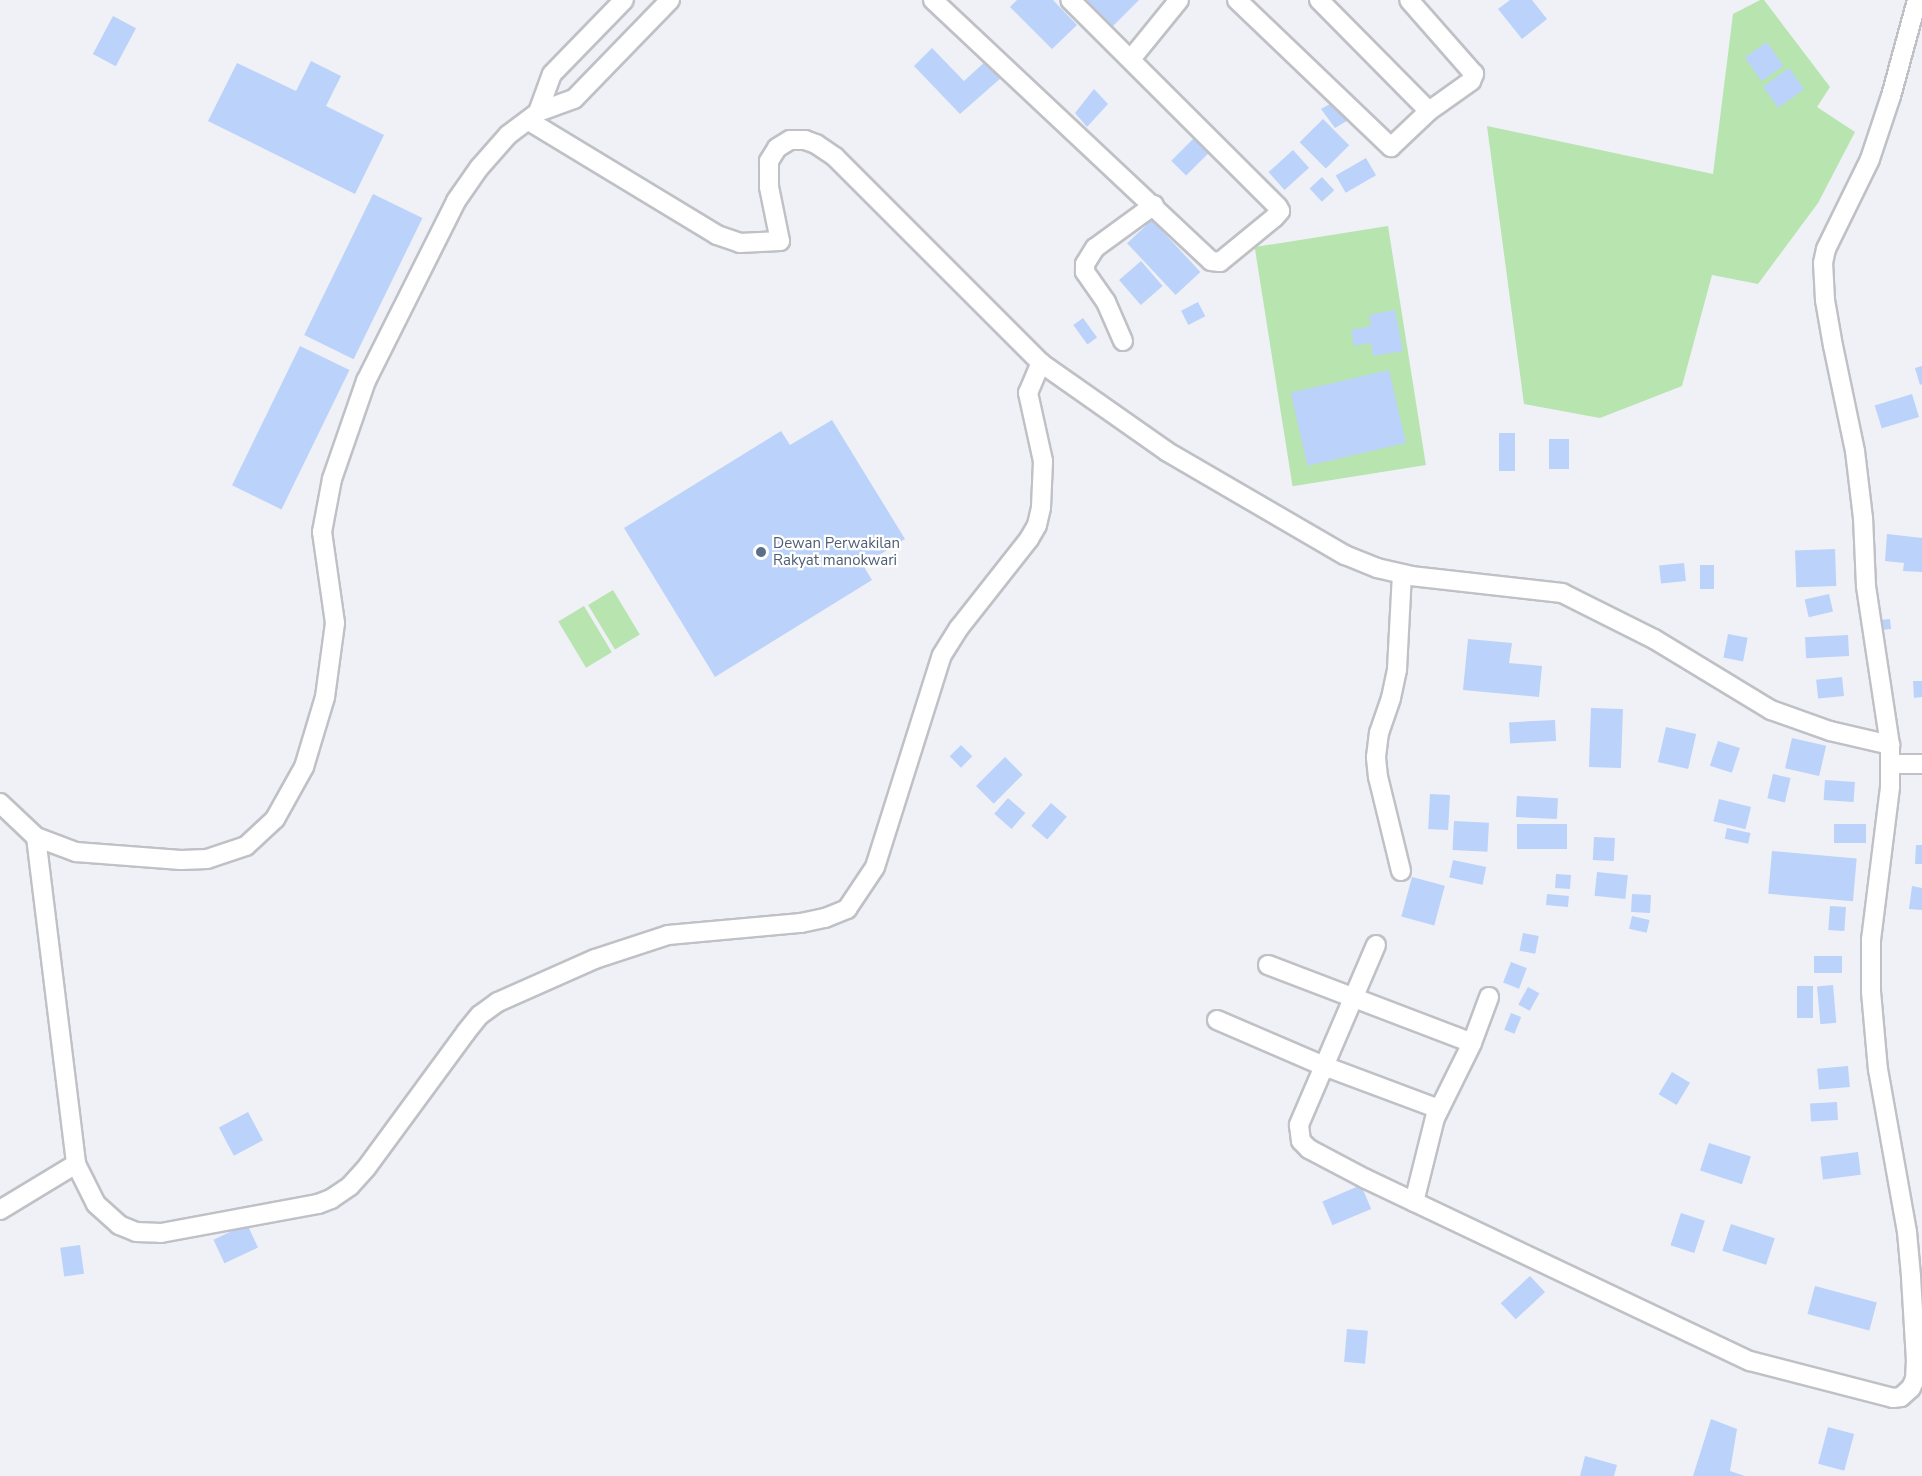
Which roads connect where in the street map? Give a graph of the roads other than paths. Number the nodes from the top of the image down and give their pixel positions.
1 (624, 0) edge
2 (670, 0) edge
3 (933, 0) edge
4 (1070, 0) edge
5 (1179, 0) edge
6 (1238, 0) edge
7 (1319, 0) edge
8 (1409, 0) edge
9 (1917, 0) edge
10 (1131, 59) junction
11 (1429, 111) junction
12 (534, 117) junction
13 (1154, 205) junction
14 (1123, 341) dead end
15 (1041, 363) junction
16 (1402, 574) junction
17 (1890, 745) junction
18 (1892, 764) junction
19 (1922, 764) edge
20 (0, 803) edge
21 (36, 837) junction
22 (1401, 871) dead end
23 (1376, 945) dead end
24 (1268, 964) dead end
25 (1354, 996) junction
26 (1489, 997) dead end
27 (1217, 1020) dead end
28 (1472, 1043) junction
29 (1324, 1066) junction
30 (1439, 1109) junction
31 (76, 1164) junction
32 (1414, 1202) junction
33 (0, 1210) edge

1 - 12 street
2 - 12 street
3 - 13 street
4 - 10 street
5 - 10 street
6 - 11 street
7 - 11 street
8 - 11 street
9 - 17 street
10 - 13 street
12 - 15 street
12 - 21 street
13 - 14 street
15 - 16 street
15 - 31 street
16 - 17 street
16 - 22 street
17 - 18 street
18 - 19 street
18 - 32 street
20 - 21 street
21 - 31 street
23 - 25 street
24 - 25 street
25 - 28 street
25 - 29 street
26 - 28 street
27 - 29 street
28 - 30 street
29 - 30 street
29 - 32 street
30 - 32 street
31 - 33 street

